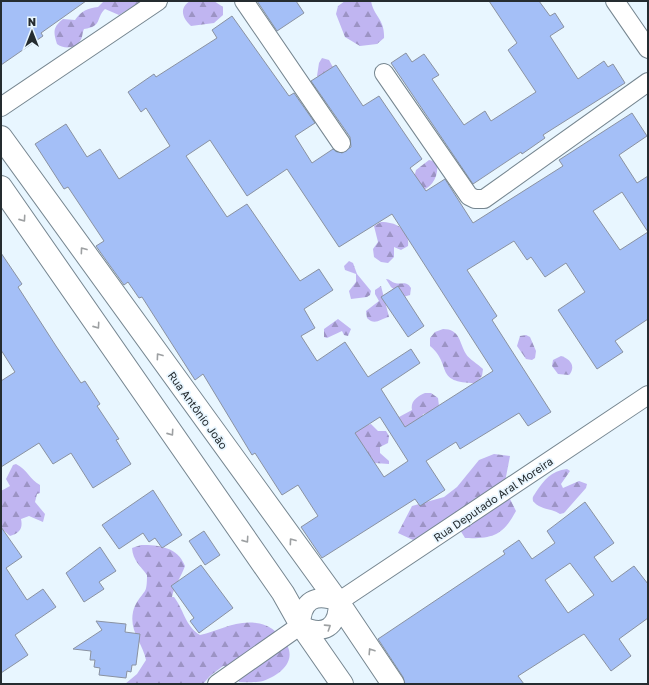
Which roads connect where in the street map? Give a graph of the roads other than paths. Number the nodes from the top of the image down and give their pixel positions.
1 (158, 1) edge
2 (244, 1) edge
3 (615, 1) edge
4 (648, 48) edge
5 (384, 73) dead end
6 (648, 82) edge
7 (1, 107) edge
8 (1, 137) edge
9 (341, 143) dead end
10 (1, 187) edge
11 (648, 395) edge
12 (338, 602) junction
13 (301, 625) junction
14 (217, 684) edge
15 (342, 684) edge
16 (393, 684) edge

1 - 7 street
2 - 9 street
3 - 4 street
5 - 6 street
12 -> 8 main road, Rua Antônio João
10 -> 13 main road
11 - 12 street, Rua Deputado Aral Moreira
12 - 13 street
13 -> 12 street
16 -> 12 main road, Rua Antônio João
13 - 14 street
13 - 15 main road

